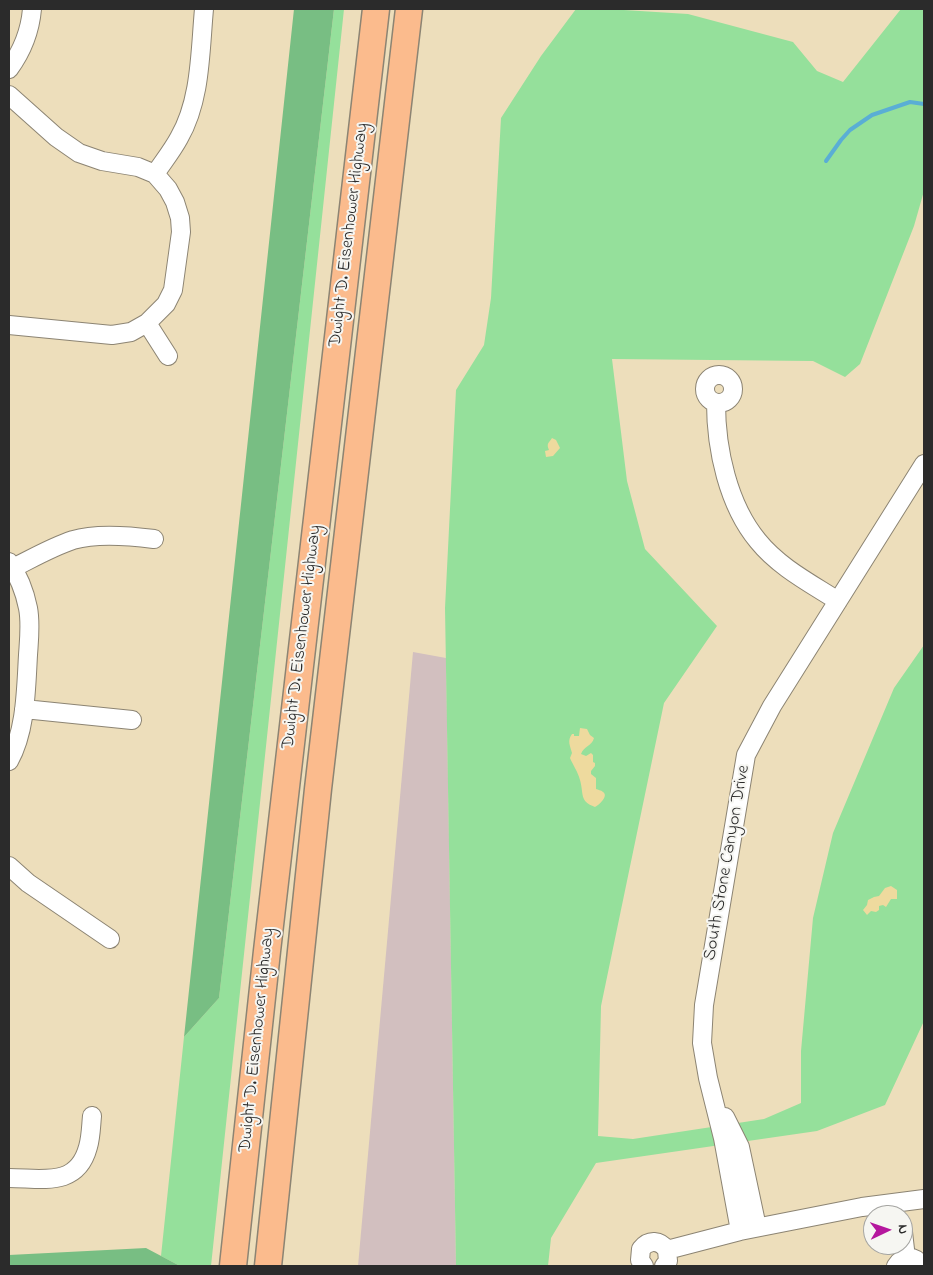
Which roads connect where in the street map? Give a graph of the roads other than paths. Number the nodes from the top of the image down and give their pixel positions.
1 (32, 9) edge
2 (204, 9) edge
3 (376, 9) edge
4 (409, 9) edge
5 (9, 69) edge
6 (9, 95) edge
7 (155, 174) junction
8 (147, 323) junction
9 (9, 325) edge
10 (168, 356) dead end
11 (716, 403) dead end
12 (924, 464) edge
13 (154, 539) dead end
14 (11, 565) edge
15 (838, 601) junction
16 (24, 709) junction
17 (132, 720) dead end
18 (9, 761) edge
19 (9, 866) edge
20 (110, 939) dead end
21 (714, 1100) junction
22 (92, 1116) dead end
23 (9, 1178) edge
24 (924, 1199) edge
25 (909, 1205) edge
26 (863, 1207) edge
27 (757, 1227) junction
28 (740, 1231) junction
29 (666, 1258) edge
30 (901, 1262) edge
31 (233, 1266) edge
32 (268, 1266) edge
33 (644, 1266) edge
34 (922, 1266) edge

1 - 5 street
2 - 7 street
3 - 31 highway, Dwight D. Eisenhower Highway
4 - 32 highway, Dwight D. Eisenhower Highway
6 - 7 street
7 - 8 street
8 - 9 street
8 - 10 street
11 - 15 street
12 - 15 street, South Stone Canyon Drive
13 - 14 street
14 - 16 street
15 - 21 street, South Stone Canyon Drive
16 - 17 street
16 - 18 street
19 - 20 street
21 - 27 street, South Stone Canyon Drive
21 - 28 street, South Stone Canyon Drive
22 - 23 street
24 - 25 street
26 - 27 street
27 - 28 street
28 - 29 street
29 - 33 street
30 - 34 street

